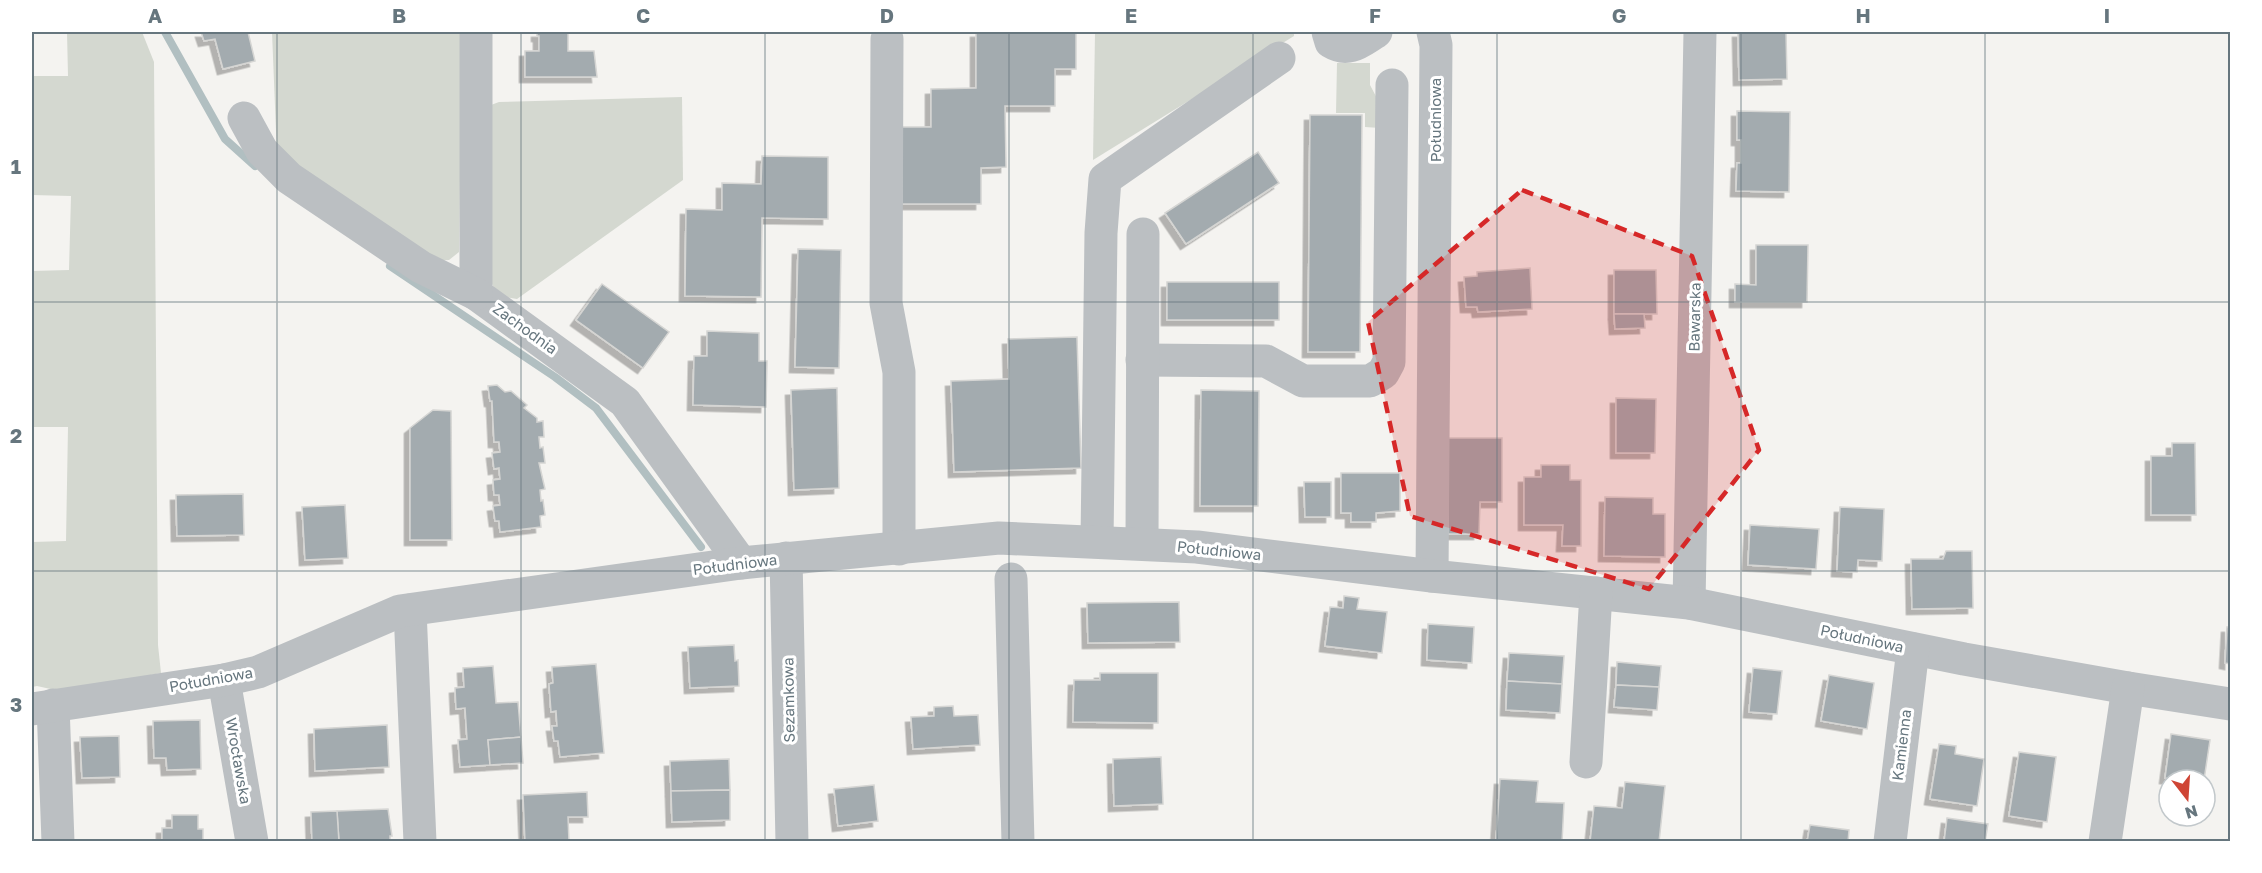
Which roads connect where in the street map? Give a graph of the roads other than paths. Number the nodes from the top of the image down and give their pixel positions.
1 (476, 32) edge
2 (1328, 32) edge
3 (1376, 32) edge
4 (1700, 32) edge
5 (887, 39) dead end
6 (1435, 46) edge
7 (1279, 58) dead end
8 (1392, 85) dead end
9 (244, 118) dead end
10 (1143, 234) dead end
11 (476, 294) junction
12 (1142, 360) junction
13 (1097, 541) junction
14 (1142, 543) junction
15 (899, 549) junction
16 (786, 558) junction
17 (741, 563) junction
18 (1432, 576) junction
19 (1011, 579) dead end
20 (1596, 593) junction
21 (1689, 603) junction
22 (410, 610) junction
23 (1913, 650) junction
24 (224, 680) junction
25 (2128, 688) junction
26 (2230, 704) edge
27 (42, 707) edge
28 (1586, 762) dead end
29 (58, 842) edge
30 (252, 842) edge
31 (420, 842) edge
32 (792, 842) edge
33 (1018, 842) edge
34 (1890, 842) edge
35 (2105, 842) edge

1 - 11 street
2 - 3 street
4 - 21 street, Bawarska
5 - 15 street
6 - 18 street, Południowa
7 - 13 street
8 - 12 street
9 - 11 street, Zachodnia
10 - 12 street
11 - 17 street, Zachodnia
12 - 14 street
13 - 14 street, Południowa
13 - 15 street, Południowa
14 - 18 street, Południowa
15 - 16 street, Południowa
16 - 17 street, Południowa
16 - 32 street, Sezamkowa
17 - 22 street, Południowa
18 - 20 street, Południowa
19 - 33 street
20 - 21 street, Południowa
20 - 28 street
21 - 23 street, Południowa
22 - 24 street, Południowa
22 - 31 street
23 - 25 street, Południowa
23 - 34 street, Kamienna
24 - 27 street, Południowa
24 - 30 street, Wrocławska
25 - 26 street, Południowa
25 - 35 street
27 - 29 street, Południowa

